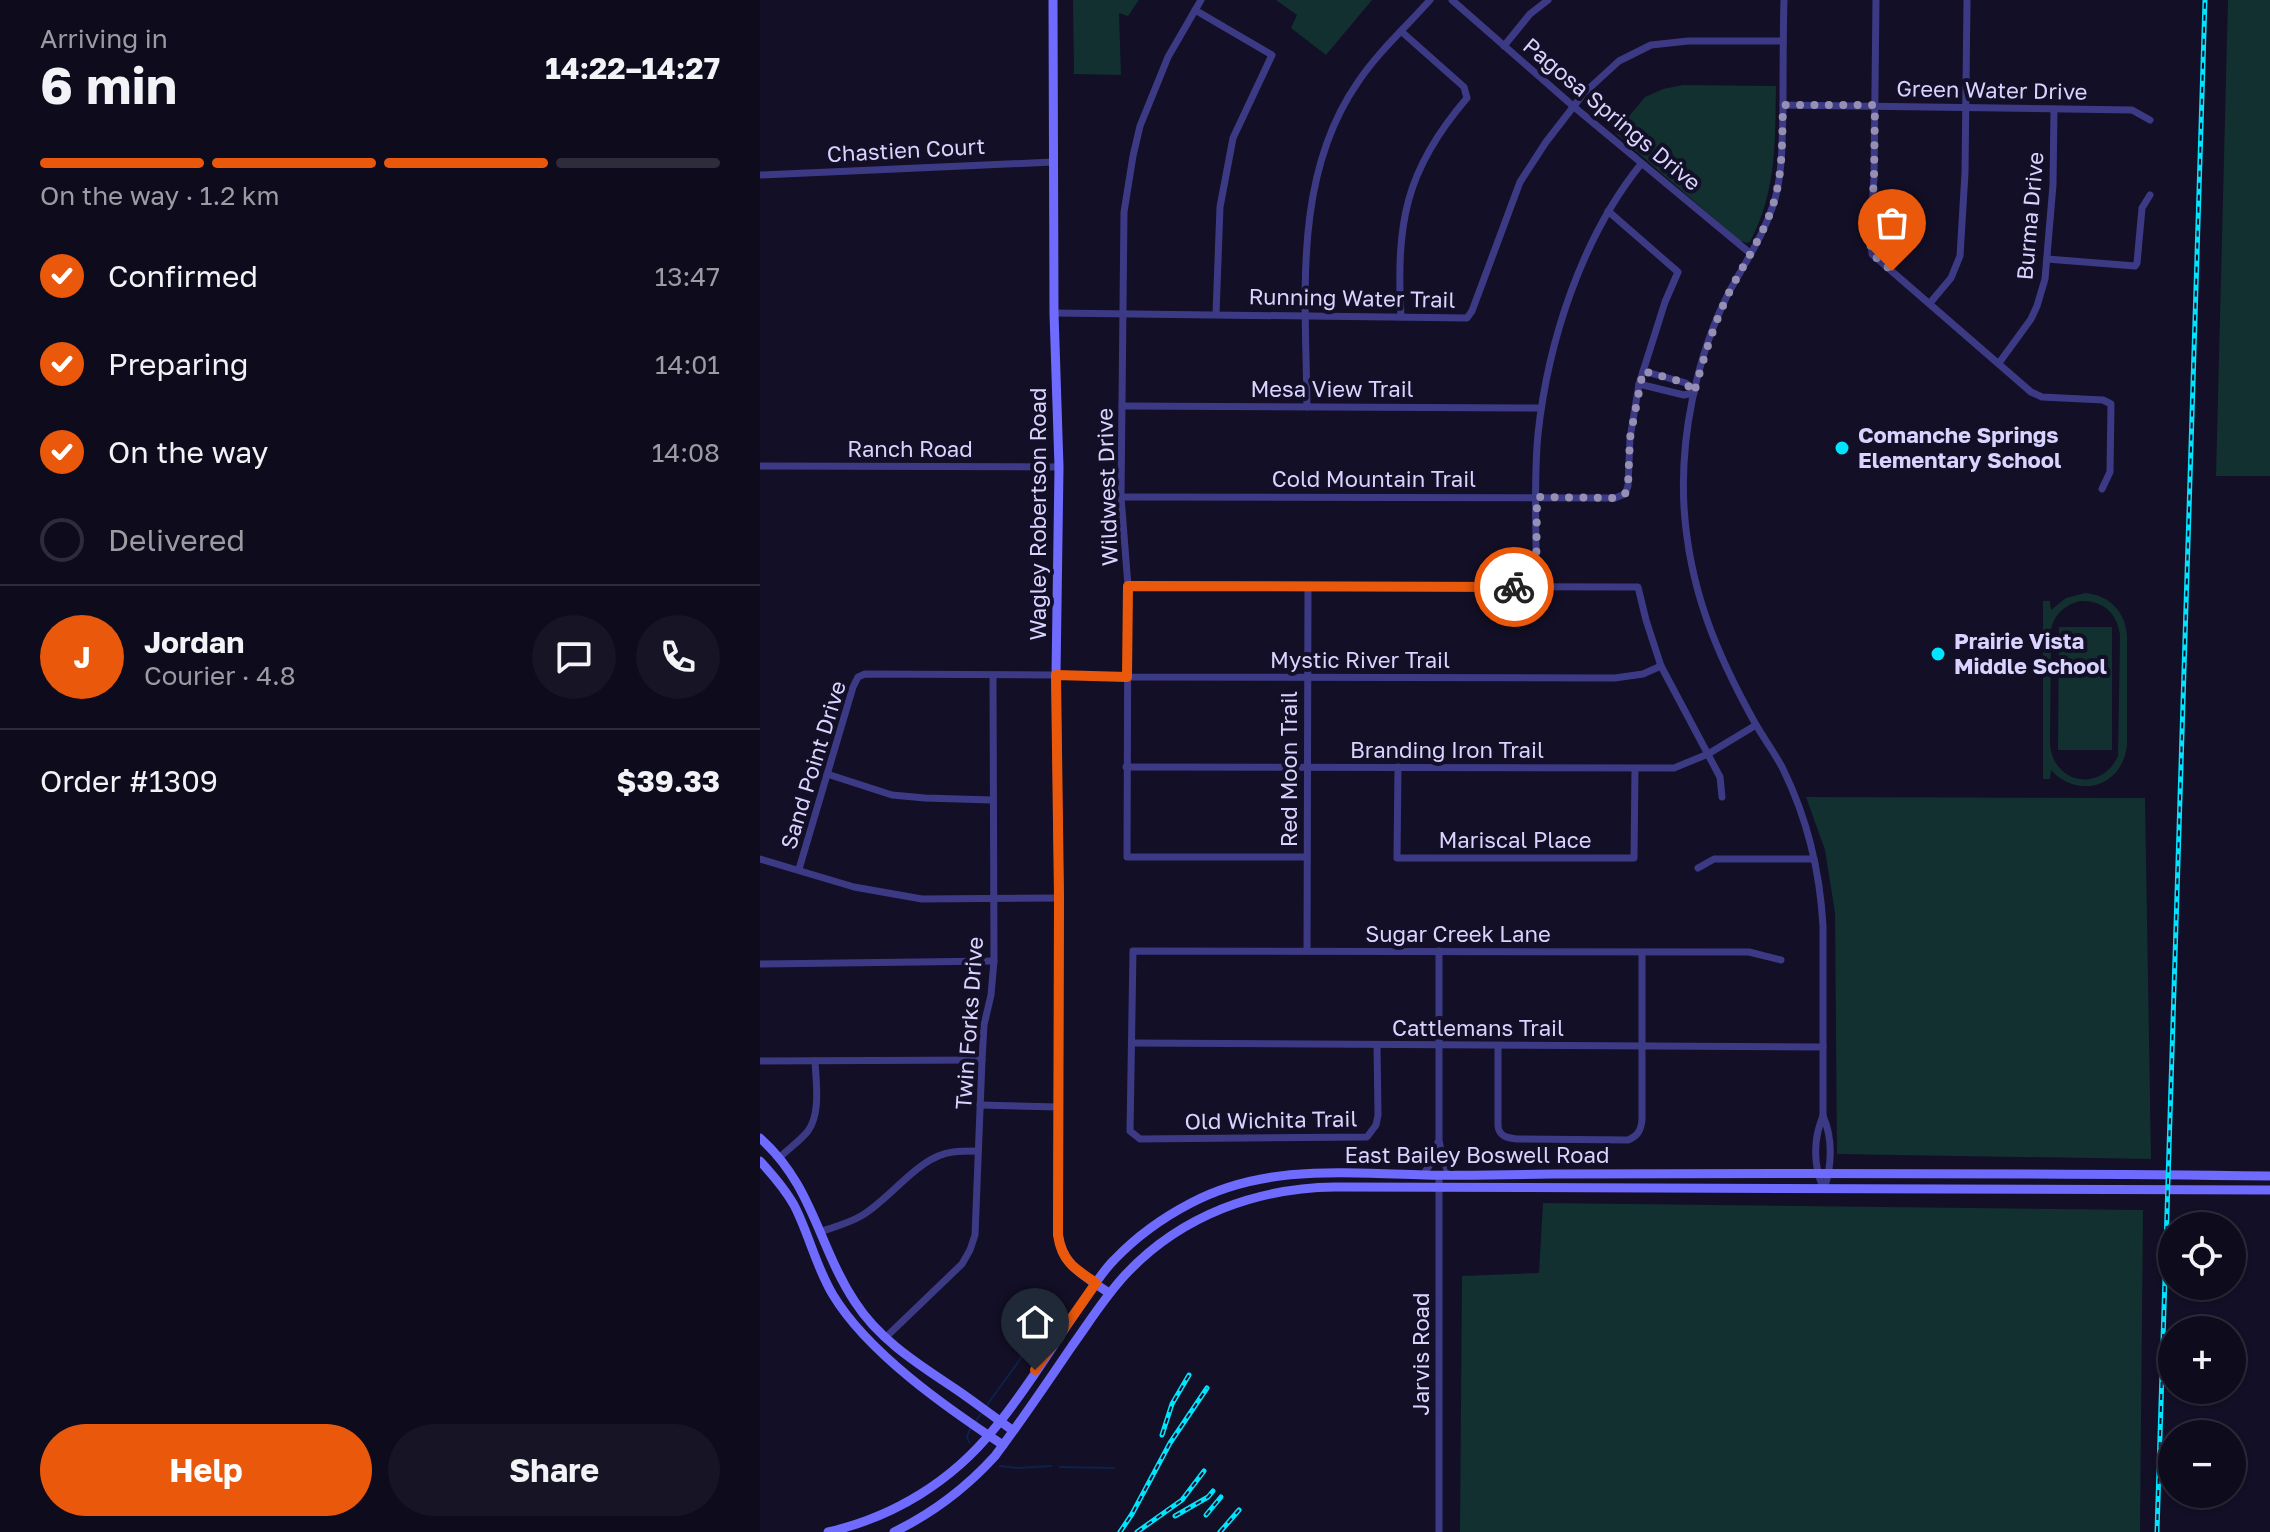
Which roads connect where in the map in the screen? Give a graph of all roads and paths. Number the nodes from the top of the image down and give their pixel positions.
1 (1053, 0) edge
2 (1201, 0) edge
3 (1430, 0) edge
4 (1452, 0) edge
5 (1548, 0) edge
6 (1784, 0) edge
7 (1876, 0) edge
8 (1967, 0) edge
9 (1195, 10) junction
10 (1402, 32) junction
11 (1783, 41) junction
12 (1504, 46) junction
13 (1783, 105) junction
14 (1875, 105) junction
15 (1573, 106) junction
16 (1966, 108) junction
17 (2054, 109) junction
18 (2150, 120) dead end
19 (1053, 162) junction
20 (1641, 164) junction
21 (760, 175) edge
22 (2150, 195) dead end
23 (1608, 211) junction
24 (1751, 254) junction
25 (2047, 259) junction
26 (1930, 303) junction
27 (1054, 313) junction
28 (1122, 314) junction
29 (1216, 314) junction
30 (1306, 315) junction
31 (1401, 317) junction
32 (1999, 363) junction
33 (1643, 371) junction
34 (1639, 384) junction
35 (1694, 393) junction
36 (1122, 406) junction
37 (1307, 407) junction
38 (1541, 408) junction
39 (760, 466) edge
40 (1059, 467) junction
41 (2102, 489) dead end
42 (1121, 497) junction
43 (1537, 497) junction
44 (1128, 586) junction
45 (1308, 587) junction
46 (1536, 587) junction
47 (1661, 666) junction
48 (1056, 675) junction
49 (993, 676) junction
50 (1127, 677) junction
51 (1308, 678) junction
52 (1756, 725) junction
53 (1708, 754) junction
54 (1126, 767) junction
55 (1398, 767) junction
56 (1307, 768) junction
57 (1635, 769) junction
58 (827, 774) junction
59 (1722, 797) dead end
60 (992, 800) junction
61 (1307, 857) junction
62 (760, 859) edge
63 (1814, 859) junction
64 (1698, 868) dead end
65 (799, 869) junction
66 (1059, 898) junction
67 (994, 899) junction
68 (1307, 951) junction
69 (1439, 951) junction
70 (1642, 953) junction
71 (1781, 960) dead end
72 (994, 961) junction
73 (760, 964) edge
74 (1132, 1043) junction
75 (1377, 1045) junction
76 (1439, 1046) junction
77 (1498, 1046) junction
78 (1641, 1046) junction
79 (1823, 1047) junction
80 (982, 1060) junction
81 (760, 1061) edge
82 (815, 1061) junction
83 (980, 1105) junction
84 (1058, 1107) junction
85 (1823, 1116) junction
86 (760, 1138) edge
87 (1439, 1140) junction
88 (978, 1151) junction
89 (779, 1158) junction
90 (763, 1164) edge
91 (1816, 1173) junction
92 (1830, 1174) junction
93 (1993, 1174) junction
94 (1423, 1175) junction
95 (1444, 1175) junction
96 (2270, 1176) edge
97 (1439, 1187) junction
98 (1824, 1189) junction
99 (1992, 1190) junction
100 (2270, 1190) edge
101 (820, 1232) junction
102 (806, 1237) junction
103 (1096, 1283) junction
104 (1109, 1293) junction
105 (885, 1338) junction
106 (875, 1346) junction
107 (1000, 1422) junction
108 (1012, 1430) junction
109 (988, 1436) junction
110 (1003, 1445) junction
111 (828, 1532) edge
112 (894, 1532) edge
113 (1439, 1532) edge

1 - 19 main road, Wagley Robertson Road
2 - 9 street, Wildwest Drive
3 - 10 street
4 - 12 street, Pagosa Springs Drive
5 - 12 street
6 - 11 street
7 - 14 street
8 - 16 street
9 - 28 street, Wildwest Drive
9 - 29 street
10 - 30 street
10 - 31 street
11 - 13 street
11 - 15 street, Running Water Trail
12 - 15 street, Pagosa Springs Drive
13 - 14 street, Green Water Drive
13 - 24 street
14 - 16 street, Green Water Drive
14 - 26 street
15 - 20 street, Pagosa Springs Drive
15 - 31 street, Running Water Trail
16 - 17 street, Green Water Drive
16 - 26 street
17 - 18 street, Green Water Drive
17 - 25 street, Burma Drive
19 - 21 street, Chastien Court
19 - 27 main road, Wagley Robertson Road
20 - 23 street
20 - 24 street, Pagosa Springs Drive
22 - 25 street
23 - 33 street
23 - 38 street
24 - 35 street
25 - 32 street, Burma Drive
26 - 32 street
27 - 28 street, Running Water Trail
27 - 40 main road, Wagley Robertson Road
28 - 29 street, Running Water Trail
28 - 36 street, Wildwest Drive
29 - 30 street, Running Water Trail
30 - 31 street, Running Water Trail
30 - 37 street
32 - 41 street
33 - 34 street
33 - 35 street
34 - 35 street
34 - 43 street, Cold Mountain Trail
35 - 52 street
36 - 37 street, Mesa View Trail
36 - 42 street, Wildwest Drive
37 - 38 street, Mesa View Trail
38 - 43 street
39 - 40 street, Ranch Road
40 - 48 main road, Wagley Robertson Road
42 - 43 street, Cold Mountain Trail
42 - 44 street, Wildwest Drive
43 - 46 street
44 - 45 street
44 - 50 street, Wildwest Drive
45 - 46 street
45 - 51 street, Red Moon Trail
46 - 47 street
47 - 51 street, Mystic River Trail
47 - 53 street
48 - 49 street, Sand Point Drive
48 - 50 street, Mystic River Trail
48 - 66 main road, Wagley Robertson Road
49 - 58 street, Sand Point Drive
49 - 60 street, Twin Forks Drive
50 - 51 street, Mystic River Trail
50 - 54 street, Wildwest Drive
51 - 56 street, Red Moon Trail
52 - 53 street, Branding Iron Trail
52 - 63 street
53 - 57 street, Branding Iron Trail
53 - 59 street
54 - 56 street, Branding Iron Trail
54 - 61 street, Wildwest Drive
55 - 56 street, Branding Iron Trail
55 - 57 street, Branding Iron Trail
55 - 57 street, Mariscal Place
56 - 61 street, Red Moon Trail
58 - 60 street
58 - 65 street, Sand Point Drive
60 - 67 street, Twin Forks Drive
61 - 68 street, Red Moon Trail
62 - 65 street
63 - 64 street
63 - 79 street
65 - 67 street
66 - 67 street
66 - 84 main road, Wagley Robertson Road
67 - 72 street, Twin Forks Drive
68 - 69 street, Sugar Creek Lane
68 - 74 street, Sugar Creek Lane
69 - 70 street, Sugar Creek Lane
69 - 76 street
70 - 71 street, Sugar Creek Lane
70 - 78 street
72 - 73 street
72 - 80 street, Twin Forks Drive
74 - 75 street, Cattlemans Trail
74 - 75 street, Old Wichita Trail
75 - 76 street, Cattlemans Trail
76 - 77 street, Cattlemans Trail
76 - 87 street
77 - 78 street, Cattlemans Trail
77 - 78 street
78 - 79 street, Cattlemans Trail
79 - 85 street
80 - 82 street
80 - 83 street, Twin Forks Drive
81 - 82 street
82 - 89 street
83 - 84 street
83 - 88 street, Twin Forks Drive
84 - 103 main road, Wagley Robertson Road
85 - 91 street
85 - 92 street
86 - 89 main road
87 - 94 street
87 - 95 street, Jarvis Road
88 - 101 street
88 - 105 street, Twin Forks Drive
89 - 90 main road
89 - 101 main road
90 - 102 main road
91 - 92 main road, East Bailey Boswell Road
91 - 95 main road, East Bailey Boswell Road
91 - 98 street
92 - 93 main road, East Bailey Boswell Road
92 - 98 street
93 - 96 main road, East Bailey Boswell Road
93 - 99 main road
94 - 95 main road, East Bailey Boswell Road
94 - 103 main road, East Bailey Boswell Road
95 - 97 street, Jarvis Road
97 - 98 main road, East Bailey Boswell Road
97 - 104 main road, East Bailey Boswell Road
97 - 113 street, Jarvis Road
98 - 99 main road, East Bailey Boswell Road
99 - 100 main road, East Bailey Boswell Road
101 - 102 main road
101 - 105 main road
102 - 106 main road
103 - 104 main road, Wagley Robertson Road
103 - 107 main road, East Bailey Boswell Road
104 - 108 main road, East Bailey Boswell Road
105 - 106 main road
105 - 107 main road
106 - 109 main road
107 - 108 main road
107 - 109 main road, East Bailey Boswell Road
108 - 110 main road, East Bailey Boswell Road
109 - 110 main road
109 - 111 main road, East Bailey Boswell Road
110 - 112 main road, East Bailey Boswell Road

